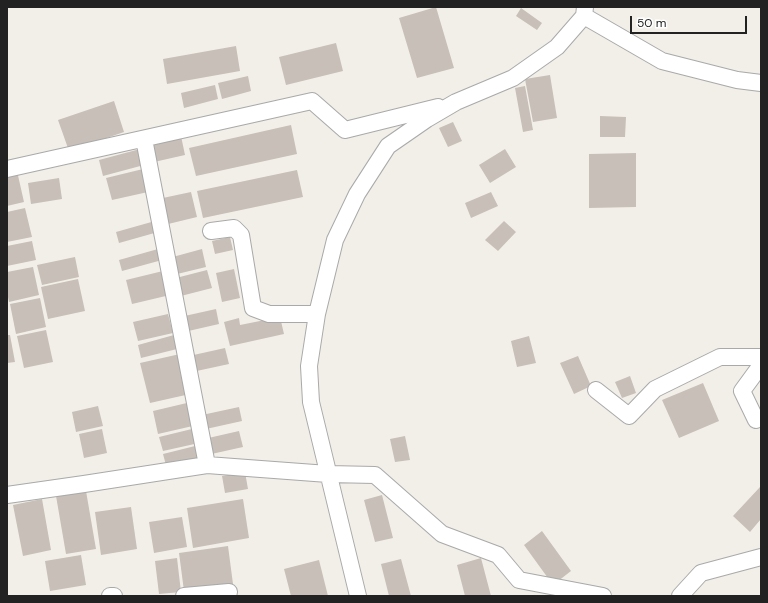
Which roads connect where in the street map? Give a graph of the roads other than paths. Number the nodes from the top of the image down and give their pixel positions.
1 (584, 12) edge
2 (761, 83) edge
3 (456, 102) junction
4 (144, 139) junction
5 (7, 169) edge
6 (211, 231) dead end
7 (317, 314) junction
8 (761, 356) edge
9 (761, 365) edge
10 (596, 390) dead end
11 (756, 420) dead end
12 (207, 465) junction
13 (328, 474) junction
14 (7, 495) edge
15 (761, 557) edge
16 (229, 592) dead end
17 (110, 596) edge
18 (114, 596) edge
19 (184, 596) edge
20 (358, 596) edge
21 (603, 596) edge
22 (680, 596) edge

1 - 2 street
1 - 3 street
3 - 4 street
3 - 7 street
4 - 5 street
4 - 12 street
6 - 7 street
7 - 13 street
8 - 10 street
9 - 11 street
12 - 13 street
12 - 14 street
13 - 20 street
13 - 21 street
15 - 22 street
16 - 19 street
17 - 18 street

